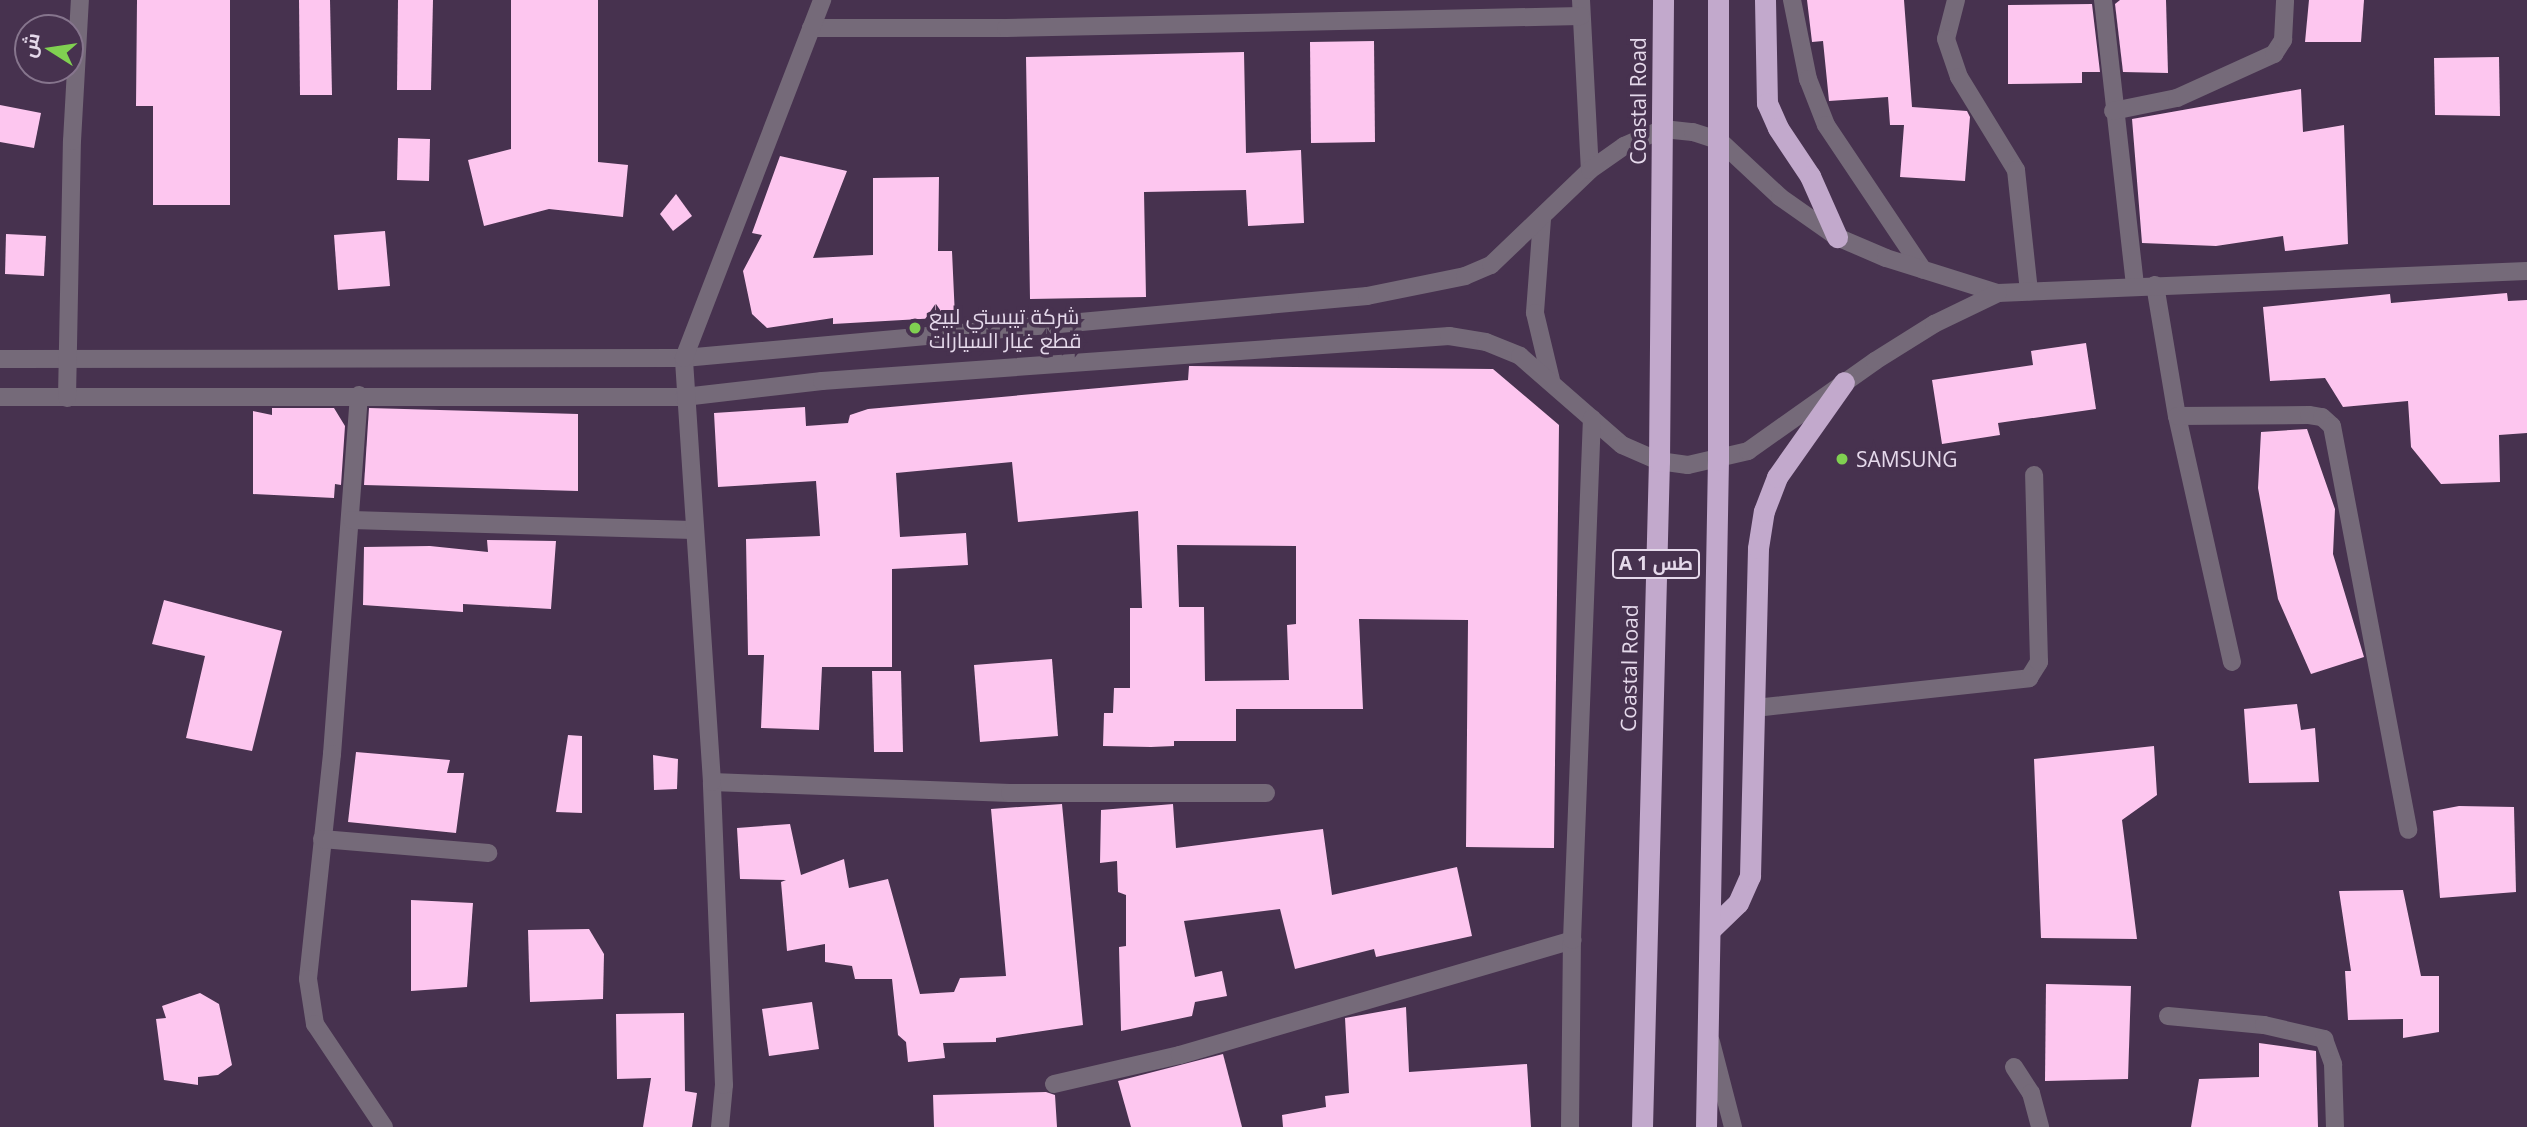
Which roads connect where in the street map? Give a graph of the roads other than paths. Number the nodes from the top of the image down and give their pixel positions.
1 (80, 0) edge
2 (822, 0) edge
3 (1663, 0) edge
4 (1718, 0) edge
5 (1765, 0) edge
6 (1793, 0) edge
7 (1956, 0) edge
8 (2103, 0) edge
9 (2285, 1) edge
10 (1581, 8) edge
11 (811, 28) junction
12 (2113, 111) junction
13 (1663, 129) junction
14 (1720, 141) junction
15 (1590, 170) junction
16 (1542, 219) junction
17 (1837, 237) junction
18 (1923, 270) junction
19 (2527, 271) edge
20 (2155, 285) junction
21 (2135, 286) junction
22 (2029, 291) junction
23 (1998, 293) junction
24 (684, 358) junction
25 (0, 359) edge
26 (65, 362) junction
27 (1551, 380) junction
28 (1843, 382) junction
29 (359, 395) junction
30 (0, 397) edge
31 (684, 397) junction
32 (67, 398) junction
33 (2176, 416) junction
34 (1592, 418) junction
35 (1718, 460) junction
36 (1658, 461) junction
37 (2034, 475) dead end
38 (352, 520) junction
39 (692, 530) junction
40 (2232, 662) dead end
41 (1755, 708) junction
42 (712, 782) junction
43 (1266, 793) dead end
44 (2408, 830) dead end
45 (322, 839) junction
46 (488, 853) dead end
47 (1711, 929) junction
48 (1572, 940) junction
49 (2168, 1016) dead end
50 (1710, 1038) junction
51 (2014, 1067) dead end
52 (1054, 1084) dead end
53 (384, 1127) edge
54 (720, 1127) edge
55 (1570, 1127) edge
56 (1642, 1127) edge
57 (1706, 1127) edge
58 (1733, 1127) edge
59 (2040, 1127) edge
60 (2335, 1127) edge

1 - 26 street
2 - 11 street
3 - 13 highway, Coastal Road / A 1 طس
4 - 14 highway, A 1 طس
5 - 17 highway
6 - 18 street
7 - 22 street
8 - 12 street
9 - 12 street
10 - 11 street
10 - 15 street
11 - 24 street
12 - 21 street
13 - 14 street
13 - 15 street
13 - 36 highway, Coastal Road / A 1 طس
14 - 17 street
14 - 35 highway, A 1 طس
15 - 16 street
16 - 24 street
16 - 27 street
17 - 18 street
18 - 23 street
19 - 20 street
20 - 21 street
20 - 33 street
21 - 22 street
22 - 23 street
23 - 28 street
24 - 26 street
24 - 31 street
25 - 26 street
26 - 32 street
27 - 31 street
27 - 34 street
28 - 35 street
28 - 41 highway
29 - 31 street
29 - 32 street
29 - 38 street
30 - 32 street
31 - 39 street
33 - 40 street
33 - 44 street
34 - 36 street
34 - 48 street
35 - 36 street
35 - 47 highway, A 1 طس
36 - 56 highway, Coastal Road / A 1 طس
37 - 41 street
38 - 39 street
38 - 45 street
39 - 42 street
41 - 47 highway
42 - 43 street
42 - 54 street
45 - 46 street
45 - 53 street
47 - 50 highway, A 1 طس
48 - 52 street
48 - 55 street
49 - 60 street
50 - 57 highway, A 1 طس
50 - 58 street
51 - 59 street

